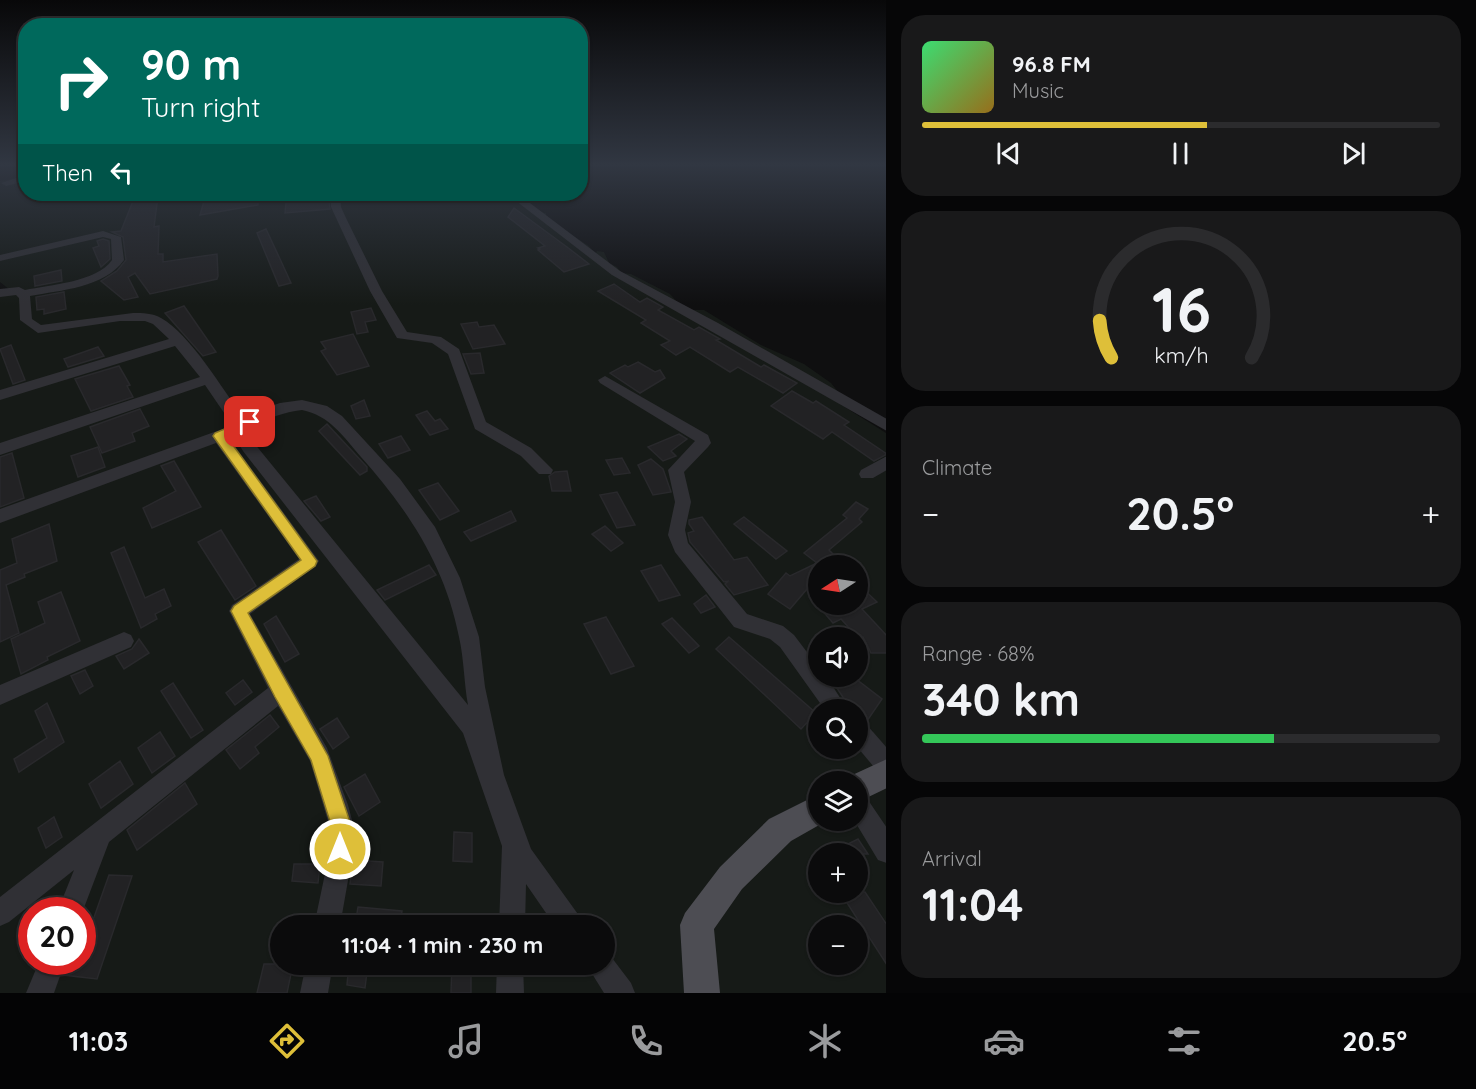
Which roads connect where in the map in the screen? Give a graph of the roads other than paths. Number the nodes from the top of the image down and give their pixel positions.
1 (338, 212) edge
2 (536, 212) edge
3 (0, 258) edge
4 (8, 290) edge
5 (180, 340) junction
6 (206, 380) junction
7 (605, 380) dead end
8 (0, 395) edge
9 (886, 426) edge
10 (229, 432) junction
11 (0, 449) edge
12 (886, 462) edge
13 (545, 470) dead end
14 (867, 474) dead end
15 (0, 516) edge
16 (124, 640) dead end
17 (281, 691) junction
18 (0, 695) edge
19 (830, 699) edge
20 (868, 744) edge
21 (886, 765) edge
22 (886, 772) edge
23 (868, 782) edge
24 (808, 815) edge
25 (868, 821) edge
26 (100, 834) junction
27 (886, 851) edge
28 (76, 897) edge
29 (0, 913) edge
30 (329, 915) edge
31 (512, 915) edge
32 (563, 915) edge
33 (47, 975) edge
34 (318, 975) edge
35 (510, 975) edge
36 (607, 975) edge
37 (40, 993) edge
38 (314, 993) edge
39 (510, 993) edge
40 (621, 993) edge
41 (702, 993) edge

1 - 13 lane
2 - 9 lane
3 - 4 lane
4 - 5 lane
5 - 6 lane
5 - 8 lane
6 - 10 lane
6 - 11 lane
7 - 19 lane
10 - 15 lane
10 - 17 lane
10 - 31 lane
10 - 32 lane
12 - 14 lane
16 - 18 lane
17 - 26 lane
17 - 30 lane
20 - 21 lane
22 - 23 main road
24 - 41 main road
25 - 27 lane
26 - 28 lane
26 - 29 lane
33 - 37 lane
34 - 38 lane
35 - 39 lane
36 - 40 lane

